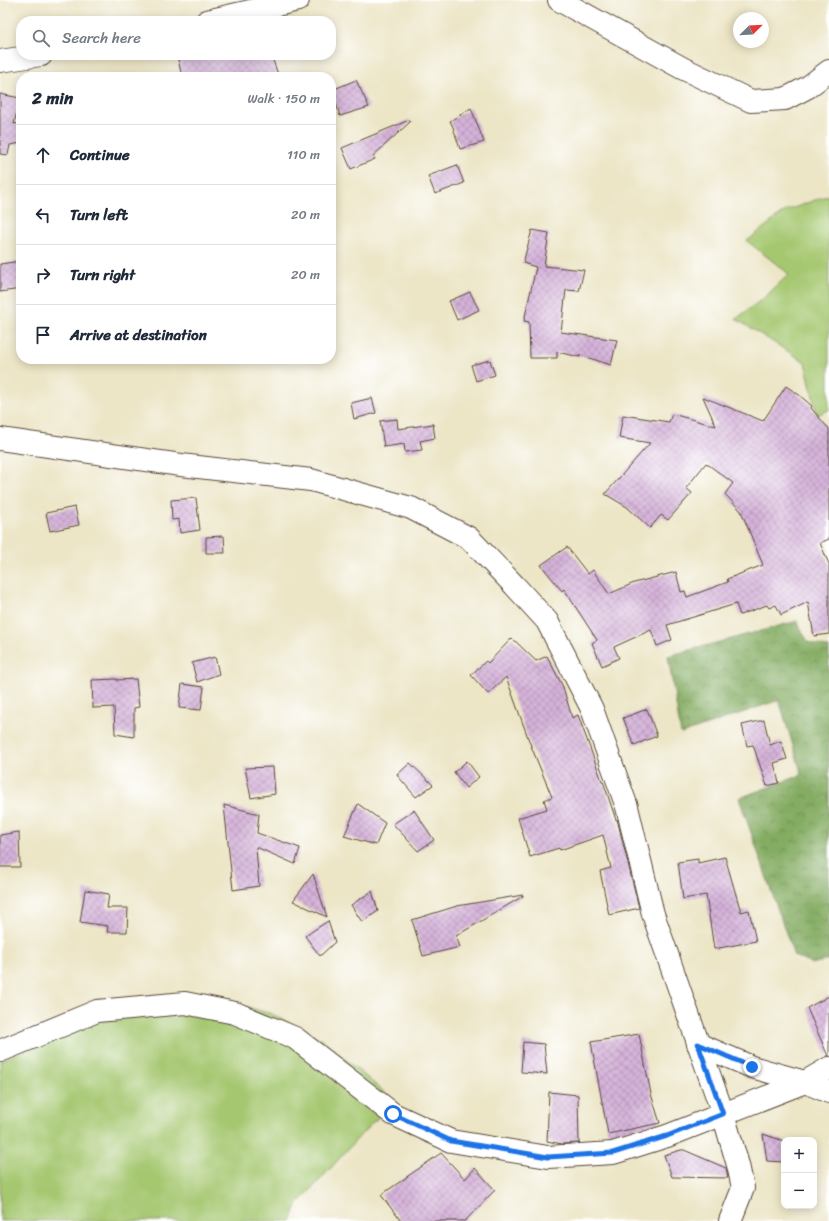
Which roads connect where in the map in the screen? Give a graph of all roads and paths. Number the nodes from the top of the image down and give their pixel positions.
1 (298, 0) edge
2 (559, 0) edge
3 (229, 16) edge
4 (16, 59) edge
5 (0, 61) edge
6 (829, 71) edge
7 (0, 439) edge
8 (698, 1044) junction
9 (0, 1051) edge
10 (829, 1068) edge
11 (805, 1082) junction
12 (829, 1092) edge
13 (723, 1114) junction
14 (730, 1221) edge

1 - 3 street
2 - 6 street
4 - 5 street
7 - 8 street
8 - 11 street
8 - 13 street
9 - 13 street
10 - 11 street
11 - 12 street
11 - 13 street
13 - 14 street

